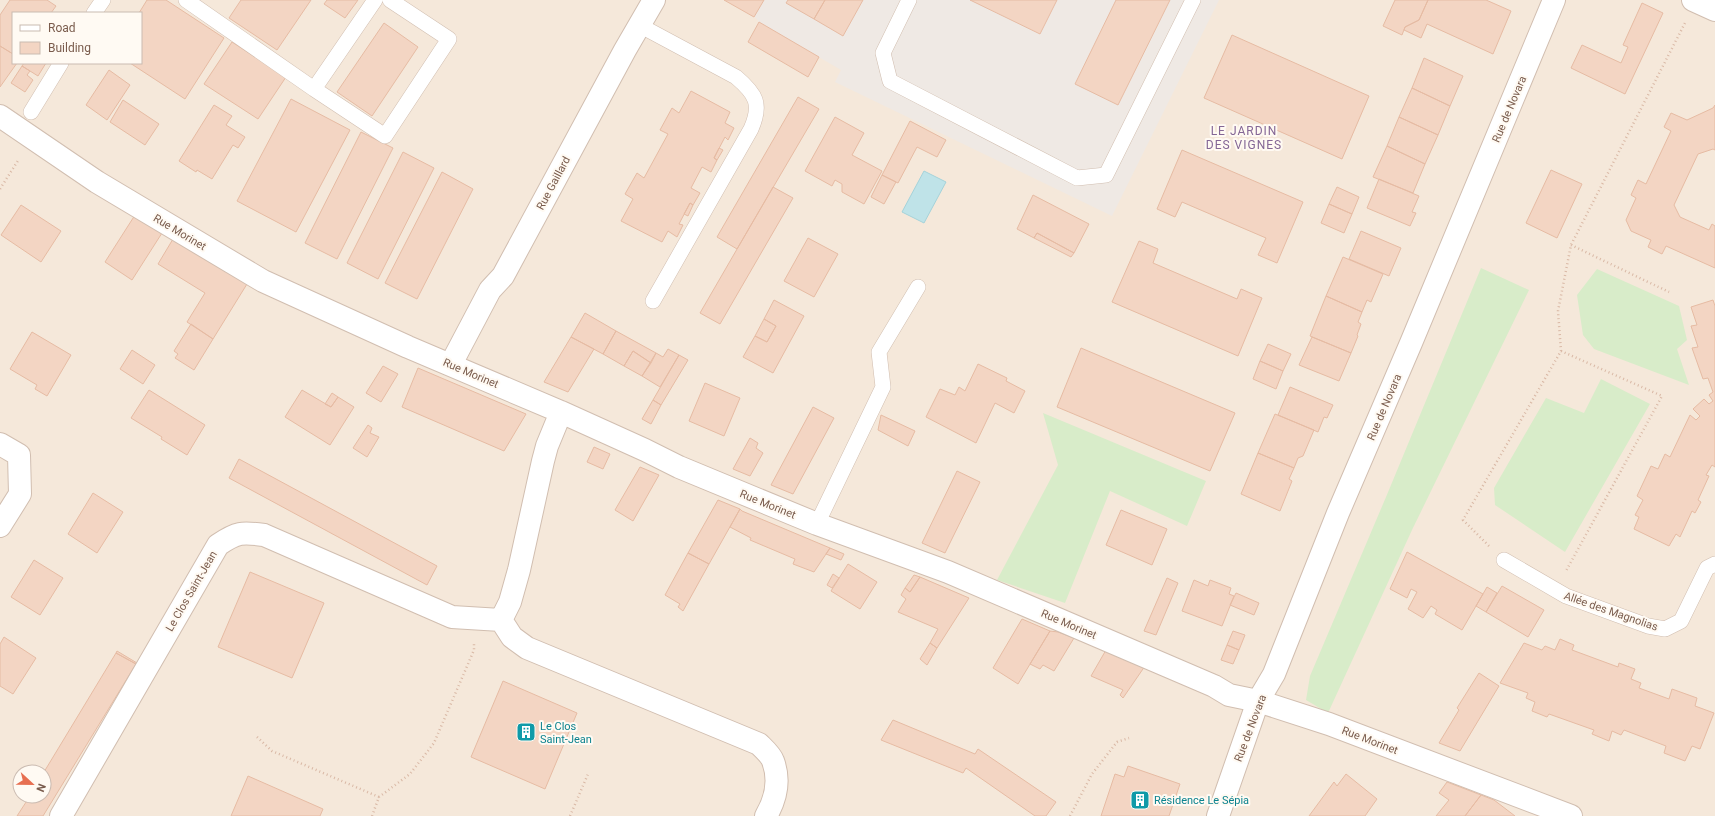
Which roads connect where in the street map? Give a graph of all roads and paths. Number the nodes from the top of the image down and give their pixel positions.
1 (103, 0) edge
2 (186, 0) edge
3 (375, 0) edge
4 (390, 0) edge
5 (654, 0) edge
6 (909, 0) edge
7 (1193, 0) edge
8 (1554, 0) edge
9 (1702, 4) edge
10 (95, 12) edge
11 (639, 26) junction
12 (60, 64) edge
13 (314, 89) junction
14 (31, 112) dead end
15 (0, 116) edge
16 (31, 138) junction
17 (0, 189) edge
18 (1571, 245) junction
19 (918, 286) dead end
20 (1669, 292) dead end
21 (653, 302) dead end
22 (1562, 351) junction
23 (451, 364) junction
24 (561, 412) junction
25 (0, 444) edge
26 (817, 524) junction
27 (0, 526) edge
28 (1504, 560) joint
29 (1715, 564) edge
30 (1555, 590) junction
31 (474, 619) junction
32 (500, 620) junction
33 (1258, 701) junction
34 (256, 737) dead end
35 (1129, 738) dead end
36 (588, 774) dead end
37 (379, 797) junction
38 (61, 816) edge
39 (372, 816) edge
40 (570, 816) edge
41 (766, 816) edge
42 (1070, 816) edge
43 (1218, 816) edge
44 (1571, 816) edge

1 - 10 lane
2 - 13 lane
3 - 13 lane
4 - 13 lane
5 - 11 street, Rue Gaillard
6 - 7 lane
8 - 33 street, Rue de Novara
9 - 18 path
11 - 21 lane
11 - 23 street, Rue Gaillard
12 - 14 lane
15 - 16 street, Rue Morinet
16 - 17 path
16 - 23 street, Rue Morinet
18 - 20 path
18 - 22 path
19 - 26 lane
22 - 28 path
22 - 30 path
23 - 24 street, Rue Morinet
24 - 26 street, Rue Morinet
24 - 32 street
25 - 27 street
26 - 33 street, Rue Morinet
28 - 30 lane, Allée des Magnolias
29 - 30 lane, Allée des Magnolias
31 - 32 street, Le Clos Saint-Jean
31 - 37 path
31 - 38 street, Le Clos Saint-Jean
32 - 41 street
33 - 43 street, Rue de Novara
33 - 44 street, Rue Morinet
34 - 37 path
35 - 42 path
36 - 40 path
37 - 39 path

